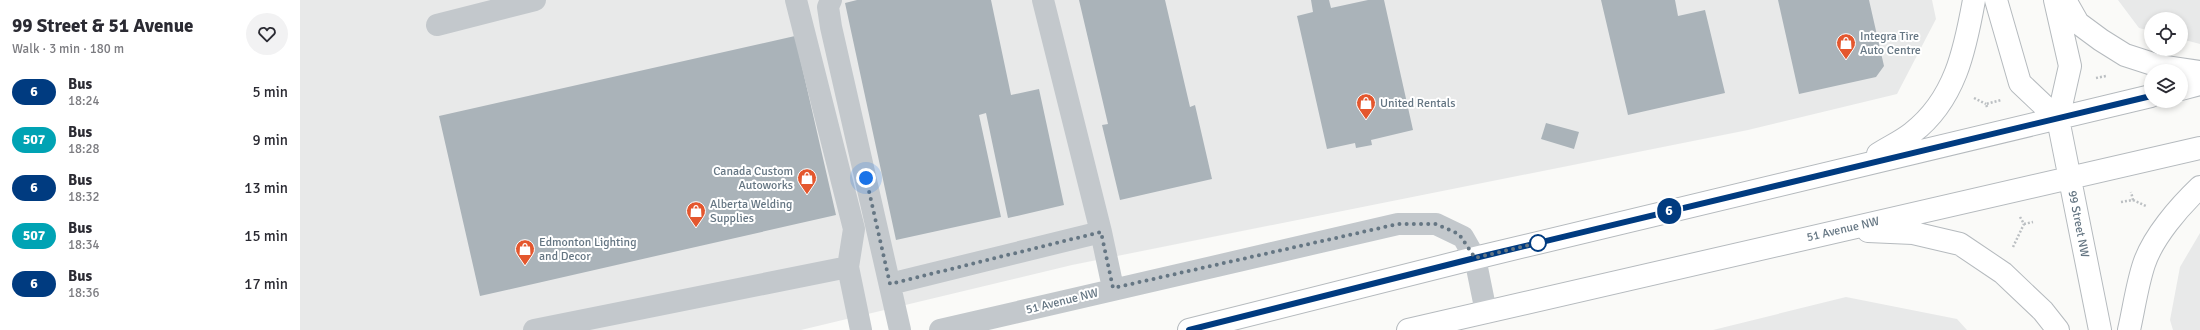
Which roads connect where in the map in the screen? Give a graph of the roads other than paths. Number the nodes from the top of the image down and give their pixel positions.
1 (535, 0) edge
2 (796, 0) edge
3 (831, 0) edge
4 (1043, 0) edge
5 (1974, 0) edge
6 (1996, 0) edge
7 (2055, 0) edge
8 (2065, 0) edge
9 (437, 25) dead end
10 (2200, 72) edge
11 (2200, 84) edge
12 (2188, 87) edge
13 (2144, 98) edge
14 (2058, 118) junction
15 (2200, 148) edge
16 (1862, 164) junction
17 (2070, 179) junction
18 (2200, 187) edge
19 (1837, 230) junction
20 (1101, 232) junction
21 (1475, 258) junction
22 (848, 267) junction
23 (890, 284) junction
24 (1113, 288) junction
25 (1486, 312) junction
26 (1202, 328) edge
27 (534, 330) edge
28 (861, 330) edge
29 (900, 330) edge
30 (940, 330) edge
31 (1408, 330) edge
32 (2058, 330) edge
33 (2100, 330) edge
34 (2129, 330) edge

1 - 9 street
2 - 22 street
3 - 23 street
4 - 20 street
5 - 16 main road
6 - 14 main road
7 - 14 main road, 99 Street NW
8 - 10 main road
11 - 12 main road
13 - 14 main road
14 - 16 main road
14 - 17 main road, 99 Street NW
15 - 17 main road, 51 Avenue NW
16 - 21 main road
17 - 19 main road, 51 Avenue NW
17 - 33 main road, 99 Street NW
18 - 34 main road
19 - 25 main road, 51 Avenue NW
19 - 32 main road
20 - 23 street
20 - 24 street
21 - 24 street, 51 Avenue NW
21 - 25 street, 51 Avenue NW
21 - 26 main road
22 - 27 street
22 - 28 street
23 - 29 street
24 - 30 street, 51 Avenue NW
25 - 31 main road, 51 Avenue NW

